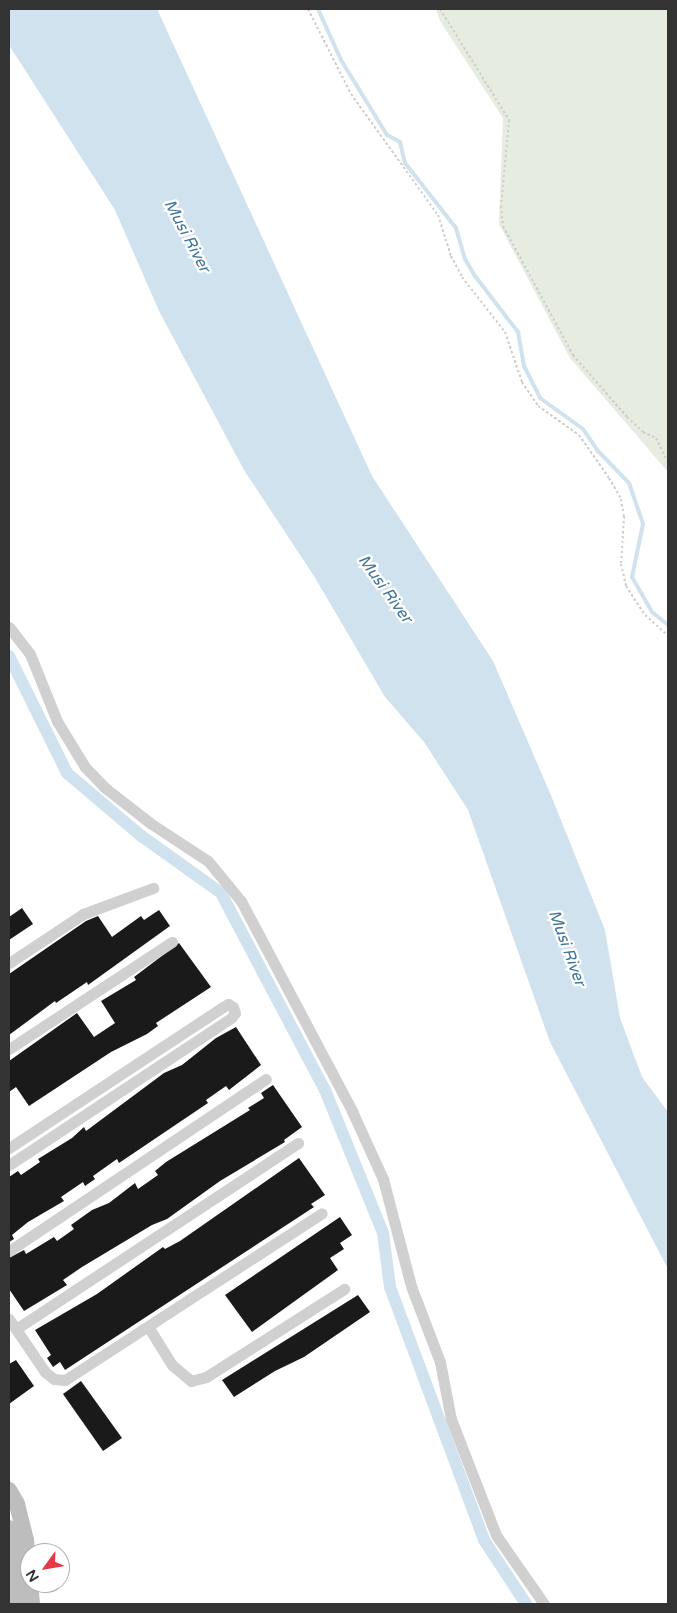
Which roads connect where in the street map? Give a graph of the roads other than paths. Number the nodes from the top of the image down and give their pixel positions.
1 (9, 626) edge
2 (153, 888) dead end
3 (172, 942) dead end
4 (9, 963) edge
5 (9, 1049) edge
6 (266, 1080) dead end
7 (298, 1143) dead end
8 (9, 1148) edge
9 (9, 1165) edge
10 (322, 1213) dead end
11 (9, 1251) edge
12 (344, 1289) dead end
13 (9, 1319) edge
14 (149, 1328) junction
15 (16, 1329) junction
16 (9, 1490) edge
17 (9, 1528) edge
18 (18, 1604) edge
19 (32, 1604) edge
20 (544, 1604) edge

1 - 20 street
2 - 4 street
3 - 5 street
6 - 11 street
7 - 15 street
8 - 9 street
10 - 14 street
12 - 14 street
13 - 15 street
14 - 15 street
16 - 19 street
17 - 18 street

